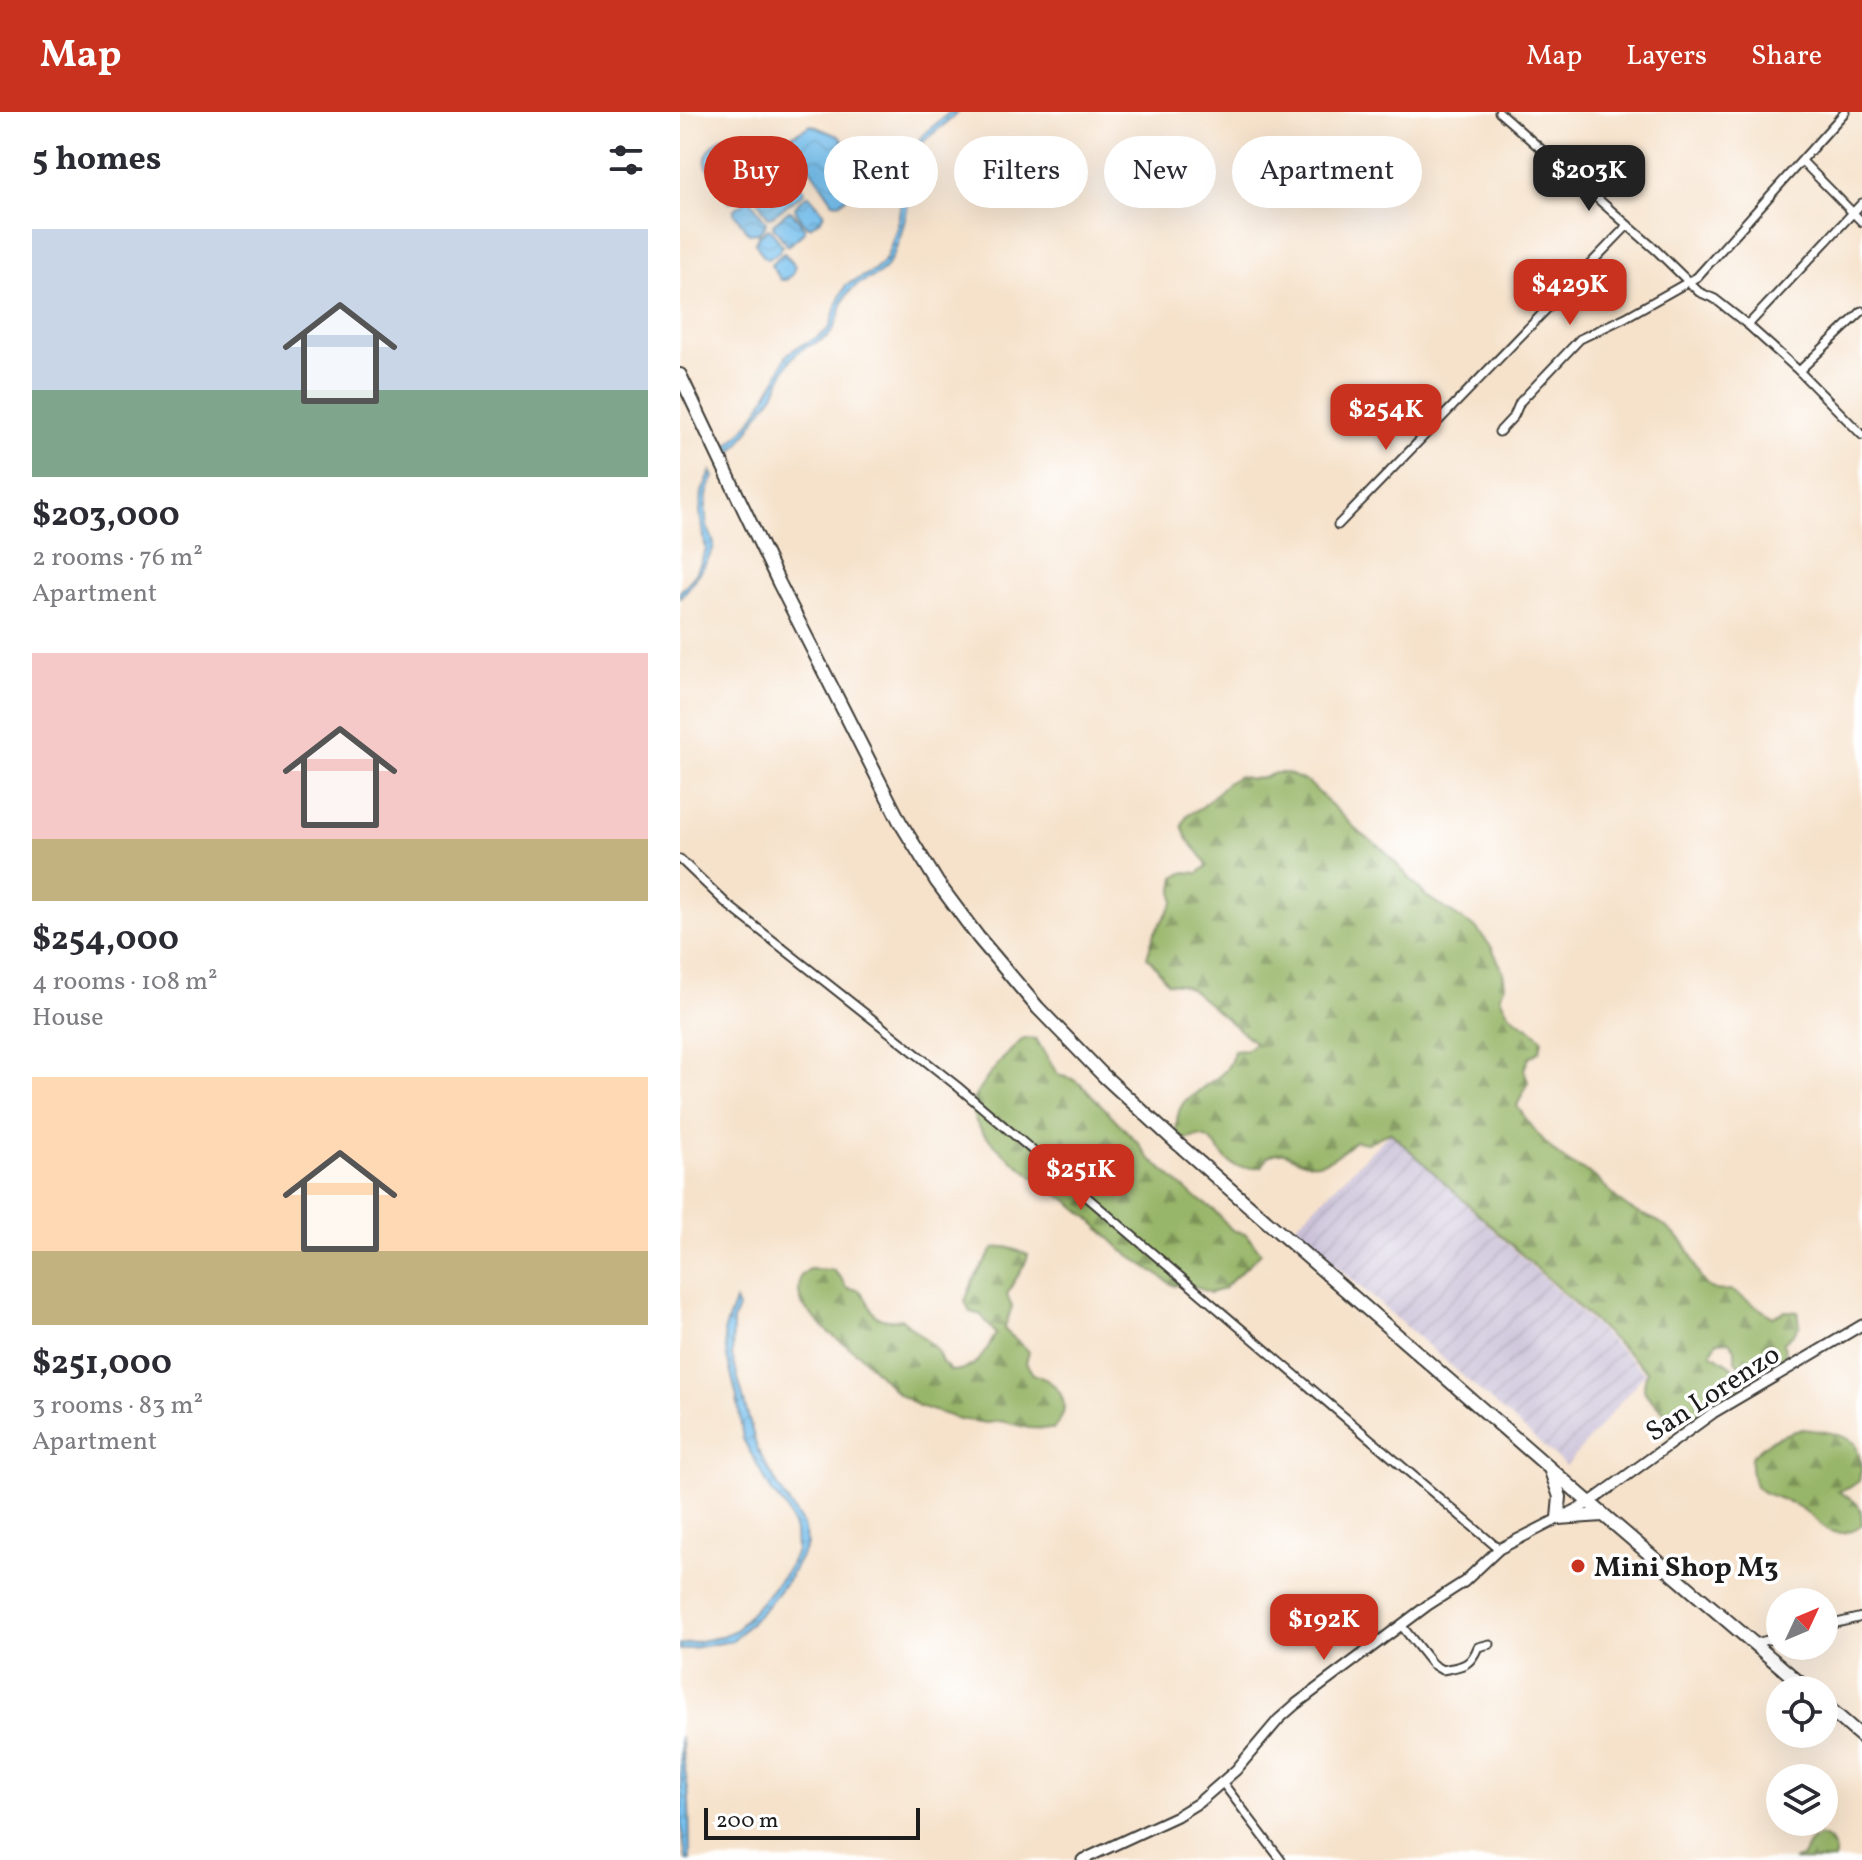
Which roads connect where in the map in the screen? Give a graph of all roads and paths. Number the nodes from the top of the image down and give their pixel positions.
1 (1499, 112) edge
2 (1845, 112) edge
3 (1802, 161) junction
4 (1862, 203) edge
5 (1853, 212) junction
6 (1862, 222) edge
7 (1627, 226) junction
8 (1689, 282) junction
9 (1862, 311) edge
10 (1748, 325) junction
11 (1799, 371) junction
12 (680, 375) edge
13 (1860, 430) edge
14 (1499, 432) dead end
15 (1338, 525) dead end
16 (680, 859) edge
17 (1862, 1325) edge
18 (1549, 1468) junction
19 (1589, 1503) junction
20 (1603, 1515) junction
21 (1558, 1518) junction
22 (1499, 1549) junction
23 (1862, 1617) edge
24 (1838, 1623) edge
25 (1401, 1625) junction
26 (1766, 1640) edge
27 (1755, 1643) junction
28 (1490, 1644) dead end
29 (1792, 1676) edge
30 (1838, 1716) edge
31 (1862, 1737) edge
32 (1222, 1782) junction
33 (1082, 1860) edge
34 (1281, 1860) edge

1 - 7 street
2 - 3 street
3 - 5 street
3 - 8 street
4 - 5 street
5 - 6 street
5 - 10 street
7 - 8 street
7 - 15 street
8 - 10 street
8 - 14 street
9 - 11 street
10 - 11 street
11 - 13 street
12 - 18 highway
16 - 22 street
17 - 19 main road, San Lorenzo
18 - 19 highway
18 - 21 highway
19 - 20 highway
19 - 21 main road, San Lorenzo
20 - 21 highway
20 - 27 highway
21 - 22 main road, San Lorenzo
22 - 25 main road, San Lorenzo
23 - 24 street
25 - 28 street
25 - 32 main road, San Lorenzo
26 - 27 street
27 - 29 highway
30 - 31 highway
32 - 33 main road, San Lorenzo
32 - 34 street

